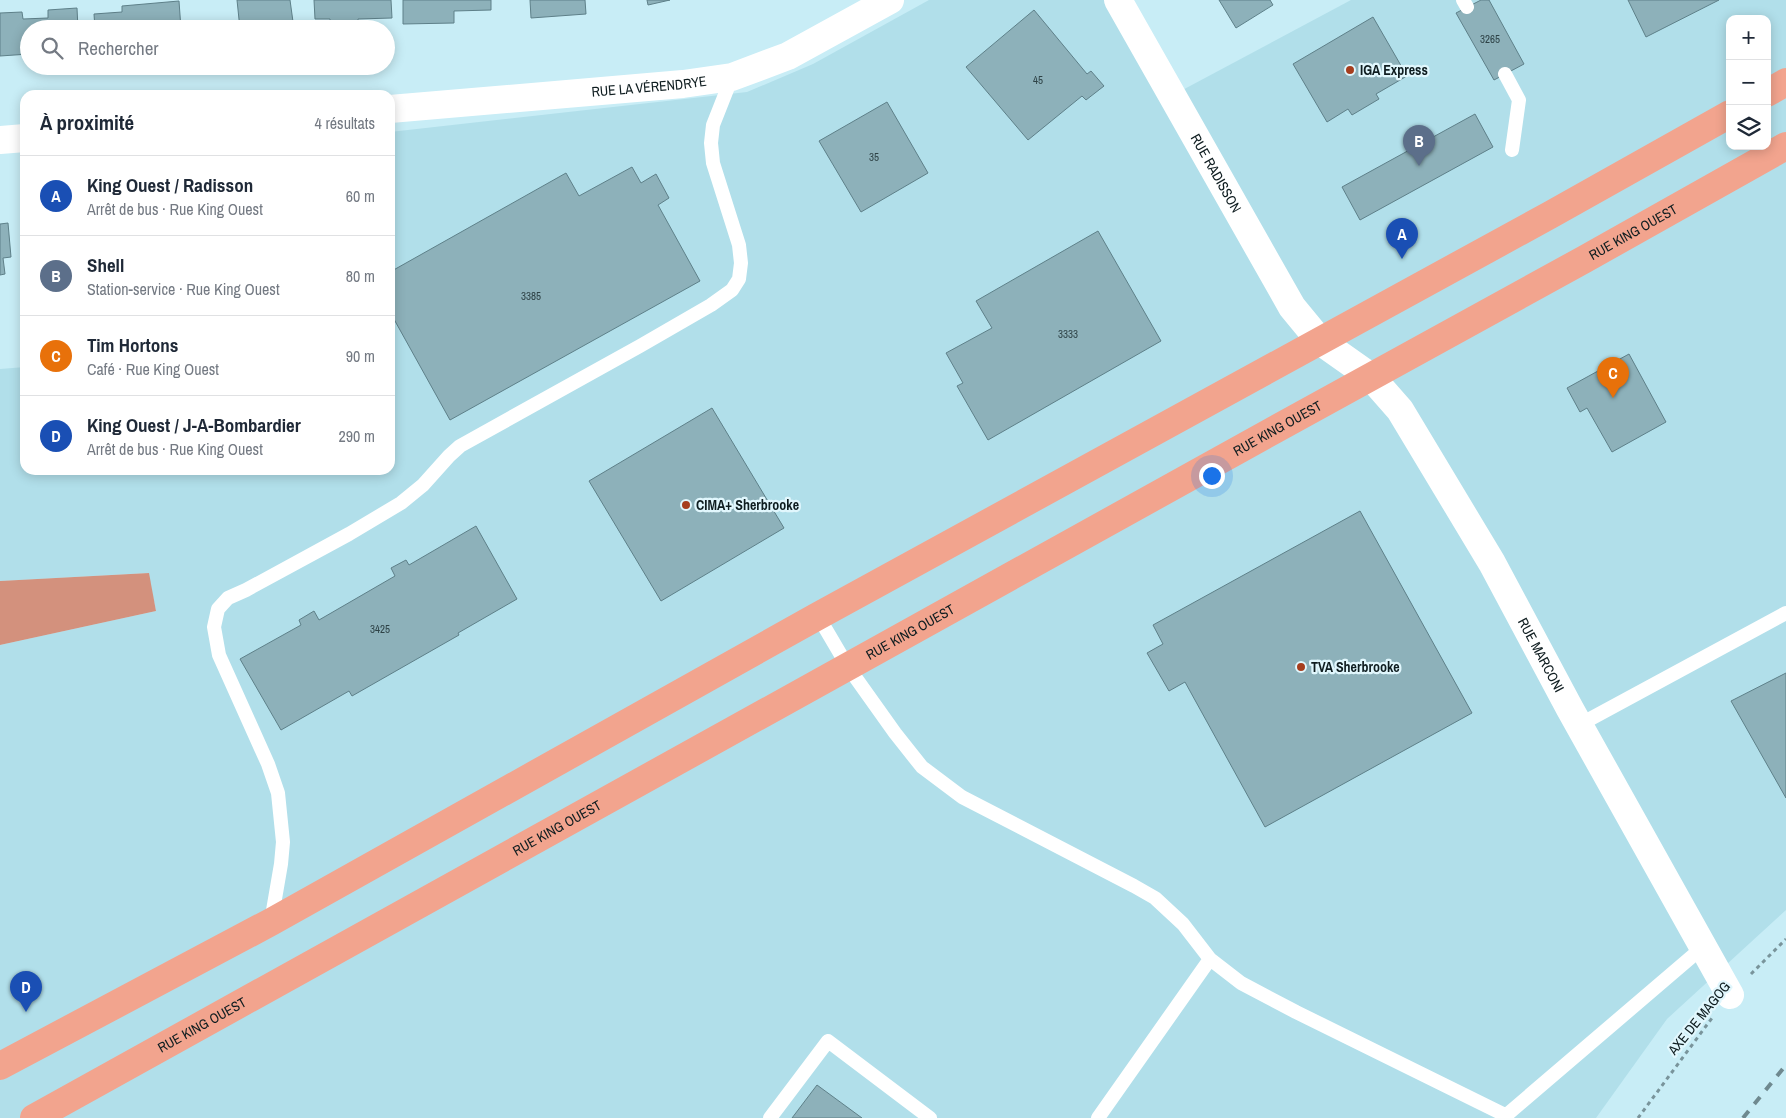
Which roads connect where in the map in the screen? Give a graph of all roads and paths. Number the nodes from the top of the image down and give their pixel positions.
1 (890, 0) edge
2 (1118, 0) edge
3 (1506, 74) dead end
4 (732, 77) junction
5 (1786, 82) edge
6 (1771, 91) edge
7 (395, 109) edge
8 (1726, 116) edge
9 (20, 138) edge
10 (0, 140) edge
11 (1786, 146) edge
12 (1512, 150) dead end
13 (1320, 341) junction
14 (1371, 377) junction
15 (1786, 613) edge
16 (818, 616) junction
17 (848, 667) junction
18 (1579, 725) junction
19 (271, 922) junction
20 (1786, 939) edge
21 (1702, 947) junction
22 (1210, 959) junction
23 (1730, 995) junction
24 (0, 1066) edge
25 (1504, 1117) edge
26 (34, 1118) edge
27 (770, 1118) edge
28 (930, 1118) edge
29 (1098, 1118) edge
30 (1638, 1118) edge

1 - 4 street, RUE LA VÉRENDRYE
2 - 13 street, RUE RADISSON
3 - 12 lane
4 - 7 street, RUE LA VÉRENDRYE
4 - 19 lane
5 - 6 main road
8 - 13 main road
9 - 10 street
11 - 14 main road, RUE KING OUEST
13 - 14 street, RUE MARCONI
13 - 16 main road
14 - 17 main road, RUE KING OUEST
14 - 18 street, RUE MARCONI
15 - 18 lane
16 - 17 lane
16 - 19 main road
17 - 22 lane
17 - 26 main road, RUE KING OUEST
18 - 21 street, RUE MARCONI
19 - 24 main road
20 - 23 path, AXE DE MAGOG
21 - 23 street, RUE MARCONI
21 - 25 lane
22 - 25 lane
22 - 29 lane
23 - 30 path, AXE DE MAGOG
27 - 28 lane

